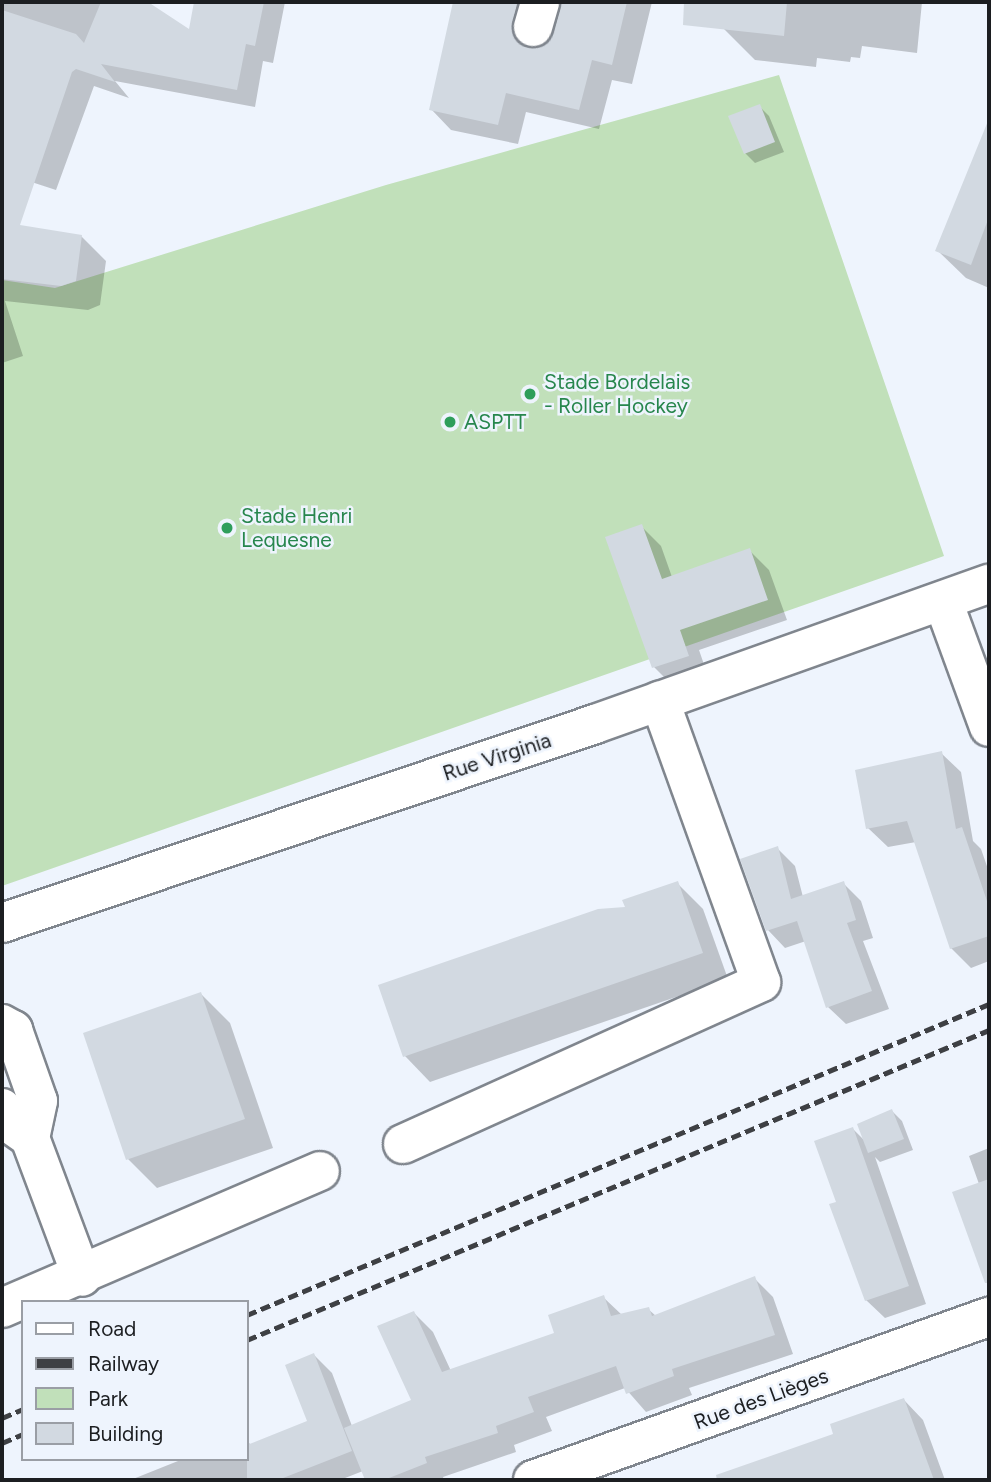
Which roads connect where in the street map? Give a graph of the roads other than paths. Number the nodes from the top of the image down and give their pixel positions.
1 (989, 584) edge
2 (943, 601) junction
3 (660, 701) junction
4 (989, 727) edge
5 (2, 923) edge
6 (2, 1024) edge
7 (2, 1108) edge
8 (30, 1138) junction
9 (403, 1143) dead end
10 (320, 1171) dead end
11 (82, 1277) junction
12 (23, 1300) edge
13 (21, 1301) edge
14 (2, 1308) edge
15 (989, 1317) edge
16 (533, 1480) edge

1 - 2 street, Rue Virginia
2 - 3 street, Rue Virginia
2 - 4 street
3 - 5 street, Rue Virginia
3 - 9 street
6 - 8 street
7 - 8 street
8 - 11 street
10 - 11 street
11 - 12 street
13 - 14 street
15 - 16 street, Rue des Lièges

